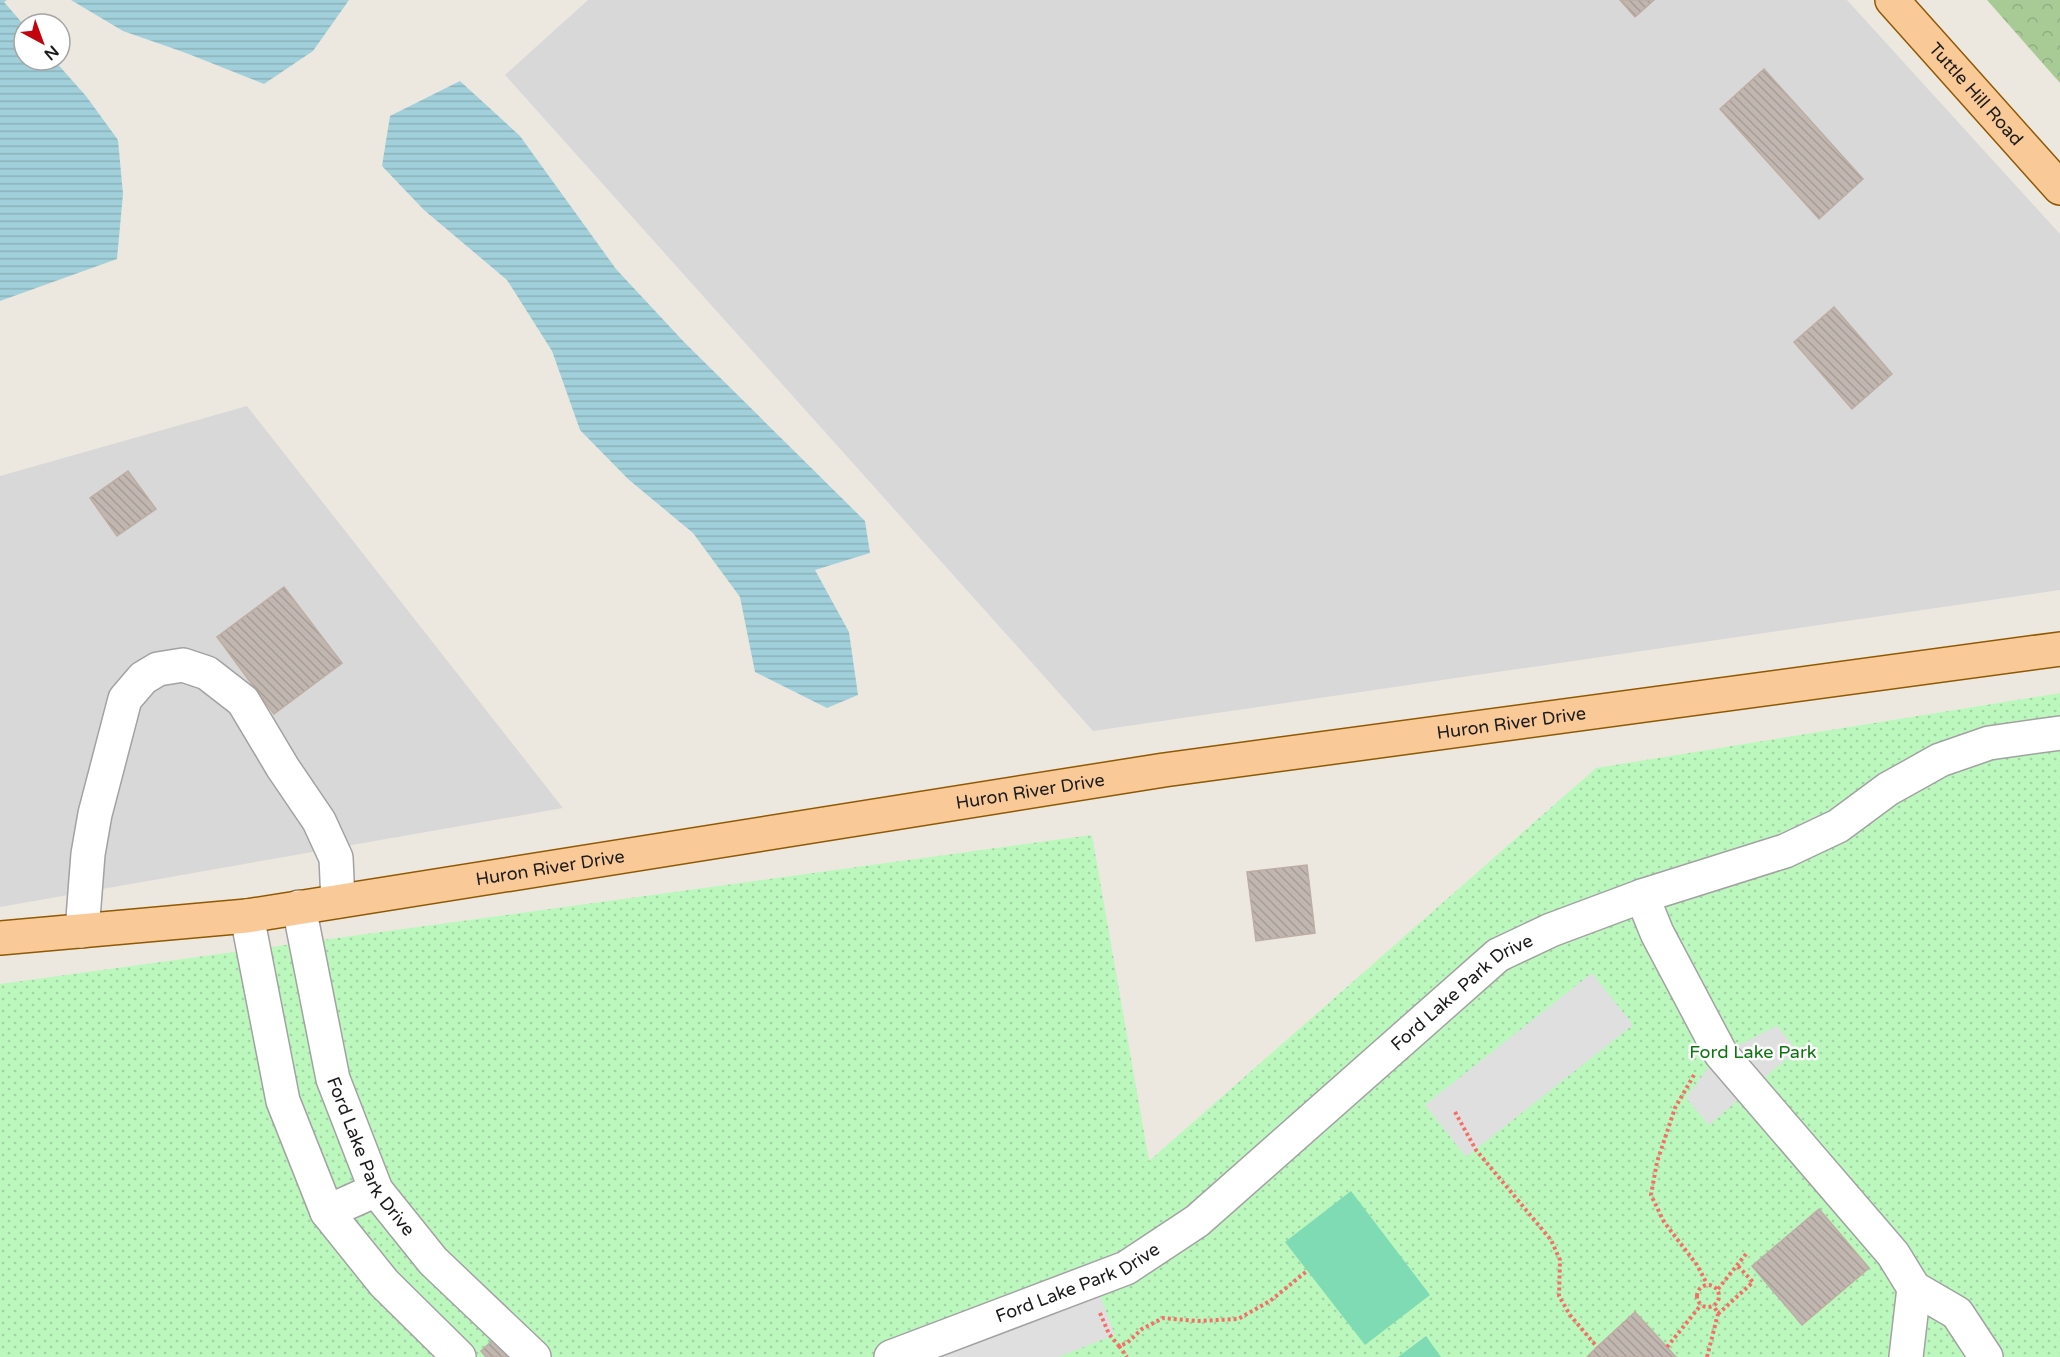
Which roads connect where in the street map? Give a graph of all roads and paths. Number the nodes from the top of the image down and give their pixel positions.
1 (1892, 0) edge
2 (2060, 188) edge
3 (2060, 649) edge
4 (2060, 733) edge
5 (1642, 896) junction
6 (338, 901) junction
7 (299, 907) junction
8 (247, 916) junction
9 (82, 930) junction
10 (0, 938) edge
11 (1721, 1054) junction
12 (1455, 1112) dead end
13 (376, 1190) junction
14 (327, 1212) junction
15 (1746, 1254) dead end
16 (1737, 1265) junction
17 (1307, 1270) dead end
18 (1087, 1282) junction
19 (1707, 1284) junction
20 (1914, 1288) junction
21 (1718, 1289) junction
22 (1701, 1305) junction
23 (1714, 1306) junction
24 (1718, 1314) junction
25 (1119, 1346) junction
26 (1598, 1347) dead end
27 (1667, 1347) dead end
28 (459, 1357) edge
29 (534, 1357) edge
30 (891, 1357) edge
31 (1127, 1357) edge
32 (1707, 1357) edge
33 (1906, 1357) edge
34 (1986, 1357) edge

1 - 2 main road, Tuttle Hill Road
3 - 6 main road, Huron River Drive
4 - 5 lane, Ford Lake Park Drive
5 - 11 lane
5 - 18 lane, Ford Lake Park Drive
6 - 7 main road, Huron River Drive
6 - 9 lane
7 - 8 main road, Huron River Drive
7 - 13 lane, Ford Lake Park Drive
8 - 9 main road, Huron River Drive
8 - 14 lane
9 - 10 main road, Huron River Drive
11 - 19 path
11 - 20 lane
12 - 26 path
13 - 14 lane
13 - 29 lane, Ford Lake Park Drive
14 - 28 lane
15 - 16 path
16 - 21 path
16 - 24 path
17 - 25 path
18 - 25 path
18 - 30 lane, Ford Lake Park Drive
19 - 21 path
19 - 22 path
20 - 33 lane
20 - 34 lane
21 - 23 path
22 - 23 path
22 - 27 path
23 - 24 path
24 - 32 path
25 - 31 path

